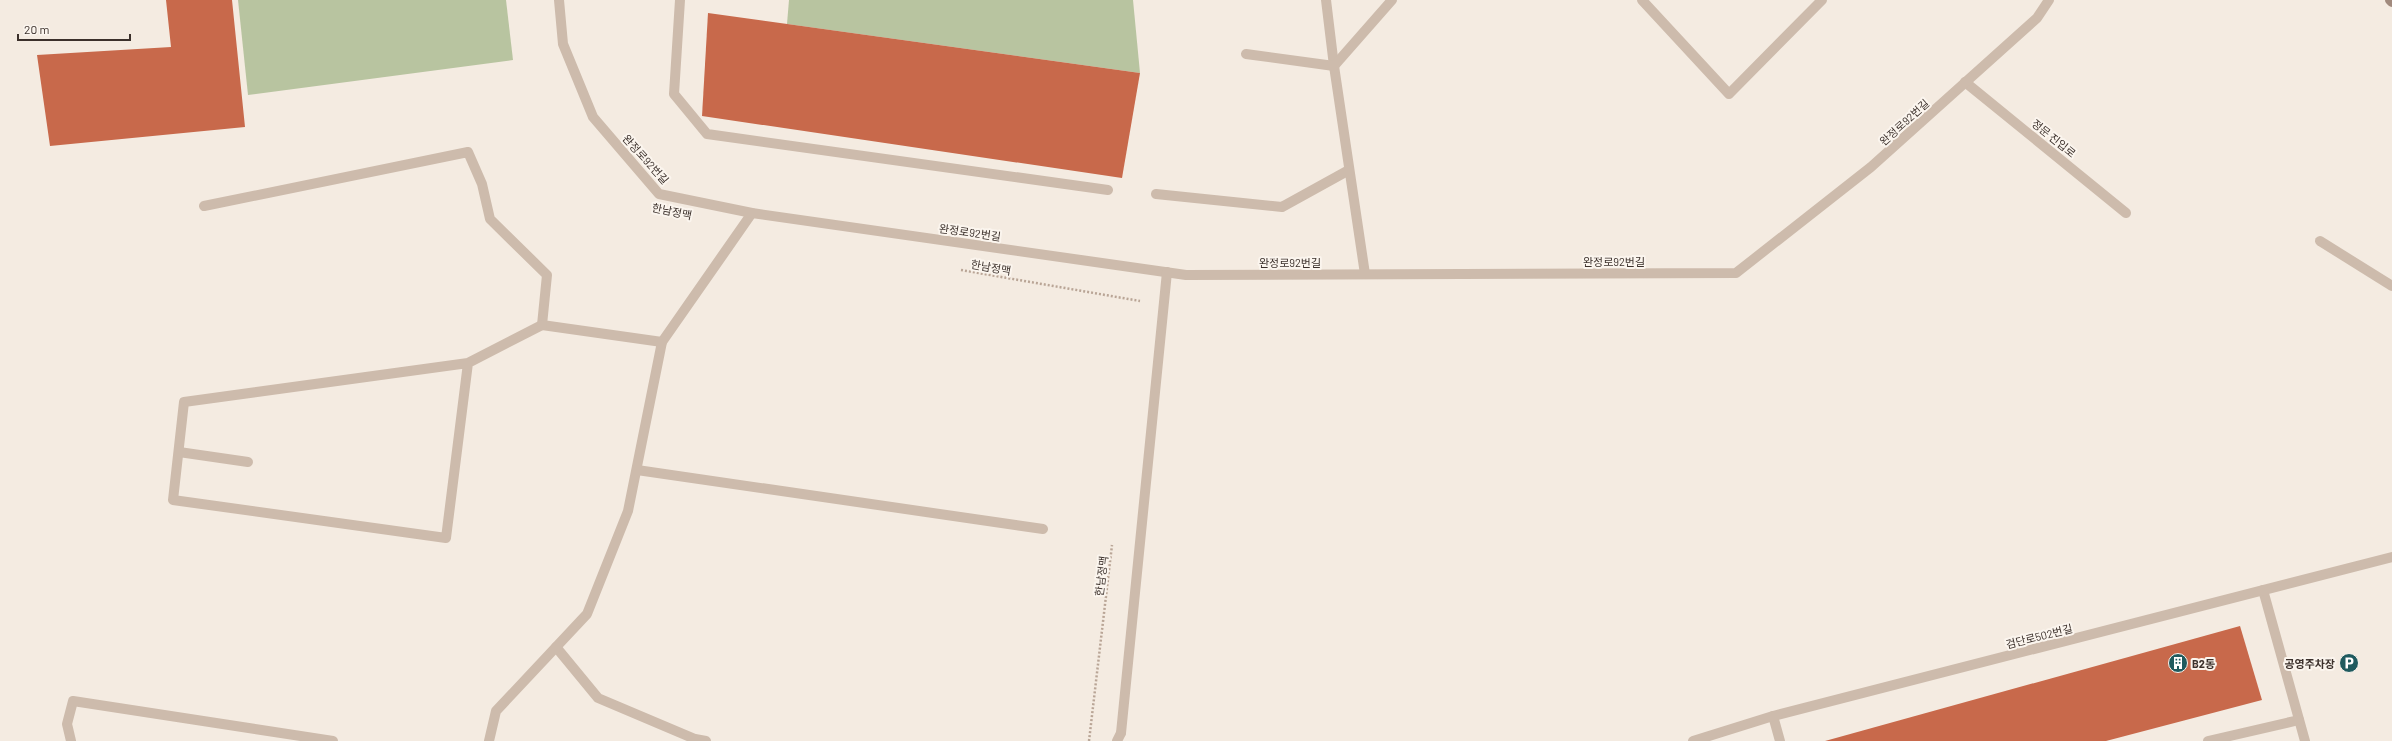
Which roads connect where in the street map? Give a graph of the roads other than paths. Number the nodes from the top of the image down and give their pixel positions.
1 (559, 0) edge
2 (680, 0) edge
3 (1326, 0) edge
4 (1392, 0) edge
5 (1642, 0) edge
6 (1822, 0) edge
7 (2049, 0) edge
8 (1246, 54) dead end
9 (1334, 66) junction
10 (1966, 82) junction
11 (1349, 170) junction
12 (1108, 190) dead end
13 (1156, 194) dead end
14 (204, 206) dead end
15 (752, 213) junction
16 (2126, 213) dead end
17 (2320, 241) dead end
18 (1167, 272) junction
19 (1365, 274) junction
20 (2392, 286) edge
21 (542, 325) junction
22 (662, 342) junction
23 (468, 363) junction
24 (179, 452) junction
25 (248, 462) dead end
26 (637, 470) junction
27 (1043, 529) dead end
28 (2392, 557) edge
29 (2263, 590) junction
30 (556, 647) junction
31 (1773, 716) junction
32 (2299, 720) junction
33 (1119, 737) edge
34 (72, 741) edge
35 (333, 741) edge
36 (489, 741) edge
37 (706, 741) edge
38 (1693, 741) edge
39 (1780, 741) edge
40 (2208, 741) edge
41 (2304, 741) edge

1 - 15 street, 완정로92번길
2 - 12 street
3 - 9 street
4 - 9 street
5 - 6 street
7 - 10 street, 완정로92번길
8 - 9 street
9 - 11 street
10 - 16 street, 정문 진입로
10 - 19 street, 완정로92번길
11 - 13 street
11 - 19 street
14 - 21 street
15 - 18 street, 완정로92번길
15 - 22 street
17 - 20 street
18 - 19 street, 완정로92번길
18 - 33 street
21 - 22 street
21 - 23 street
22 - 26 street
23 - 24 street
23 - 24 street
24 - 25 street
26 - 27 street
26 - 30 street
28 - 29 street, 검단로502번길
29 - 31 street, 검단로502번길
29 - 32 street
30 - 36 street
30 - 37 street
31 - 38 street, 검단로502번길
31 - 39 street
32 - 40 street
32 - 41 street
34 - 35 street

